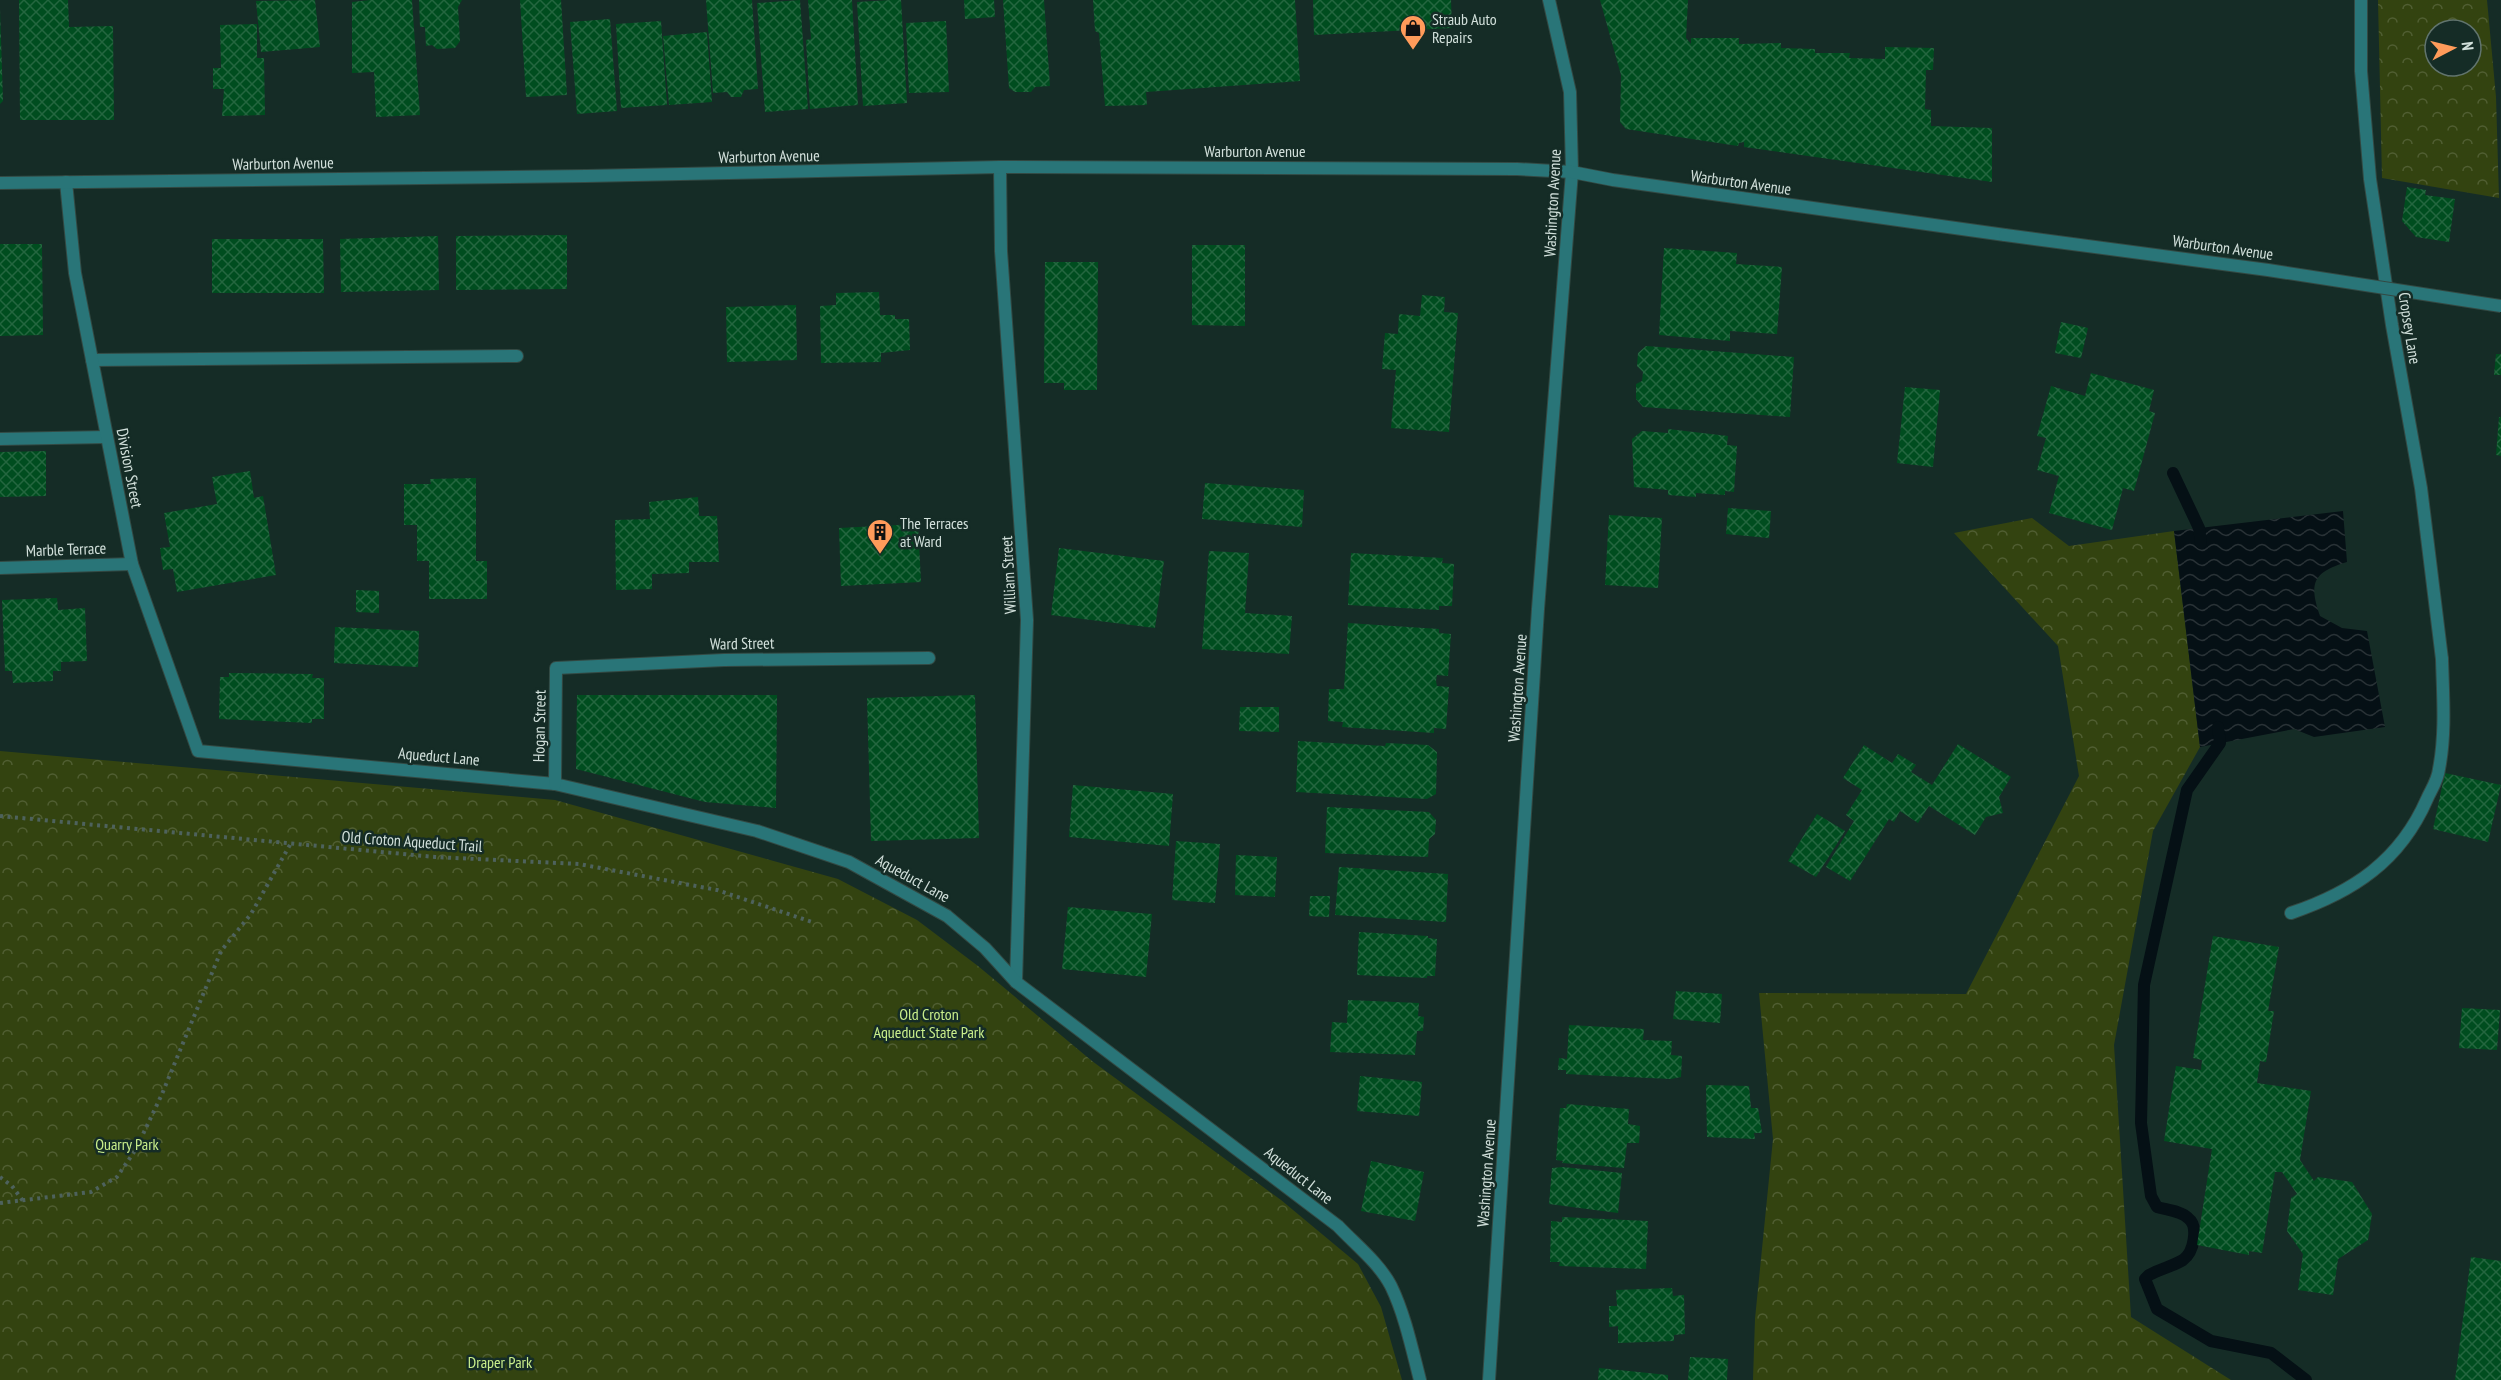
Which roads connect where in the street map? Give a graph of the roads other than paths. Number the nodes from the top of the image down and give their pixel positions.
1 (1549, 0) edge
2 (2361, 0) edge
3 (1000, 167) junction
4 (1572, 172) junction
5 (66, 182) junction
6 (0, 183) edge
7 (2501, 306) edge
8 (517, 356) dead end
9 (92, 360) junction
10 (108, 438) junction
11 (0, 439) edge
12 (132, 564) junction
13 (0, 568) edge
14 (929, 658) dead end
15 (556, 668) joint
16 (198, 752) joint
17 (555, 784) junction
18 (2291, 913) dead end
19 (1016, 982) junction
20 (1420, 1380) edge
21 (1489, 1380) edge

1 - 4 street, Washington Avenue
2 - 18 street, Cropsey Lane
3 - 4 street, Warburton Avenue
3 - 5 street, Warburton Avenue
3 - 19 street, William Street
4 - 7 street, Warburton Avenue, bridge
4 - 21 street, Washington Avenue
5 - 6 street, Warburton Avenue
5 - 9 street, Division Street
8 - 9 street
9 - 10 street, Division Street
10 - 11 street
10 - 12 street, Division Street
12 - 13 street, Marble Terrace
12 - 16 street, Division Street
14 - 15 street, Ward Street
15 - 17 street, Hogan Street
16 - 17 street, Aqueduct Lane
17 - 19 street, Aqueduct Lane
19 - 20 street, Aqueduct Lane

